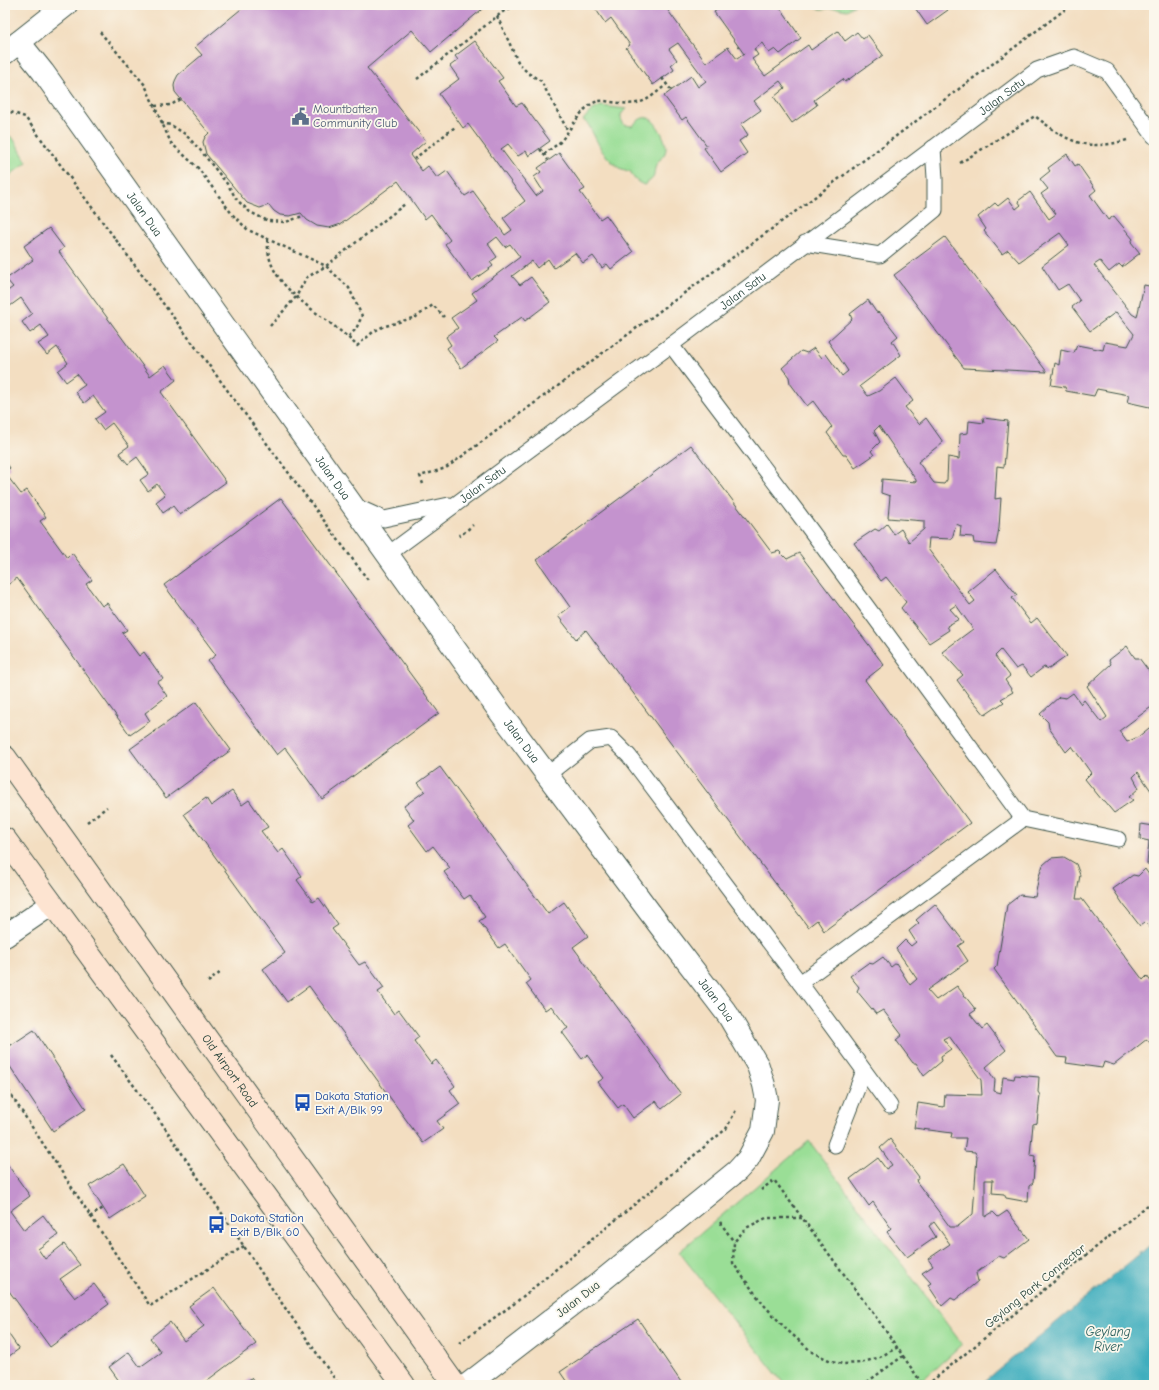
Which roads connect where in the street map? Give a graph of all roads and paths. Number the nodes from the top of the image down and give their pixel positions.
1 (66, 5) edge
2 (517, 5) edge
3 (1071, 5) edge
4 (497, 16) junction
5 (100, 32) dead end
6 (12, 48) edge
7 (662, 78) dead end
8 (417, 79) dead end
9 (666, 85) junction
10 (671, 90) dead end
11 (181, 98) dead end
12 (155, 106) junction
13 (5, 110) edge
14 (161, 123) junction
15 (455, 127) dead end
16 (568, 131) junction
17 (1151, 131) edge
18 (933, 148) junction
19 (540, 149) dead end
20 (544, 154) junction
21 (414, 159) dead end
22 (548, 160) dead end
23 (935, 178) junction
24 (405, 204) dead end
25 (304, 216) dead end
26 (268, 240) junction
27 (806, 243) junction
28 (326, 266) junction
29 (296, 297) junction
30 (444, 317) dead end
31 (270, 326) dead end
32 (348, 337) junction
33 (671, 344) junction
34 (420, 476) dead end
35 (458, 502) junction
36 (350, 504) junction
37 (478, 521) dead end
38 (460, 536) dead end
39 (387, 555) junction
40 (370, 583) dead end
41 (5, 757) edge
42 (547, 775) junction
43 (1023, 819) junction
44 (5, 839) edge
45 (1118, 839) dead end
46 (52, 904) junction
47 (5, 936) edge
48 (221, 972) dead end
49 (208, 982) dead end
50 (800, 983) junction
51 (5, 1039) edge
52 (10, 1045) dead end
53 (111, 1055) dead end
54 (864, 1071) junction
55 (5, 1086) edge
56 (890, 1106) dead end
57 (736, 1109) dead end
58 (835, 1145) dead end
59 (774, 1180) dead end
60 (1154, 1200) edge
61 (103, 1208) dead end
62 (90, 1216) junction
63 (802, 1218) junction
64 (719, 1221) dead end
65 (734, 1242) junction
66 (244, 1246) junction
67 (482, 1327) dead end
68 (898, 1347) junction
69 (903, 1356) junction
70 (339, 1385) edge
71 (404, 1385) edge
72 (455, 1385) edge
73 (467, 1385) edge
74 (863, 1385) edge
75 (923, 1385) edge
76 (927, 1385) edge

1 - 6 street
2 - 4 path
3 - 34 path
4 - 8 path
4 - 16 path
5 - 12 path
6 - 36 street, Jalan Dua
7 - 9 path
9 - 10 path
9 - 16 path
11 - 12 path
12 - 14 path
13 - 40 path
14 - 25 path
14 - 26 path
15 - 21 path
16 - 20 path
17 - 18 lane, Jalan Satu
17 - 23 path
18 - 23 lane
18 - 27 lane, Jalan Satu
19 - 20 path
20 - 22 path
23 - 27 lane
24 - 28 path
26 - 28 path
26 - 29 path
27 - 33 lane, Jalan Satu
28 - 29 path
28 - 32 path
29 - 31 path
29 - 32 path
30 - 32 path
33 - 35 lane, Jalan Satu
33 - 43 lane
35 - 36 lane
35 - 39 lane, Jalan Satu
36 - 39 street, Jalan Dua
37 - 38 path
39 - 42 street, Jalan Dua
41 - 72 main road, Old Airport Road
42 - 50 lane
42 - 73 street, Jalan Dua
43 - 45 lane
43 - 50 lane
44 - 46 main road
46 - 47 street
46 - 71 main road
48 - 49 path
50 - 54 lane
51 - 52 path
53 - 66 path
54 - 56 lane
54 - 58 lane
55 - 62 path
57 - 67 path
59 - 63 path
60 - 76 path, Geylang Park Connector
61 - 62 path
62 - 66 path
63 - 65 path
63 - 68 path
64 - 65 path
65 - 68 path
66 - 70 path
68 - 69 path
69 - 74 path
69 - 75 path

